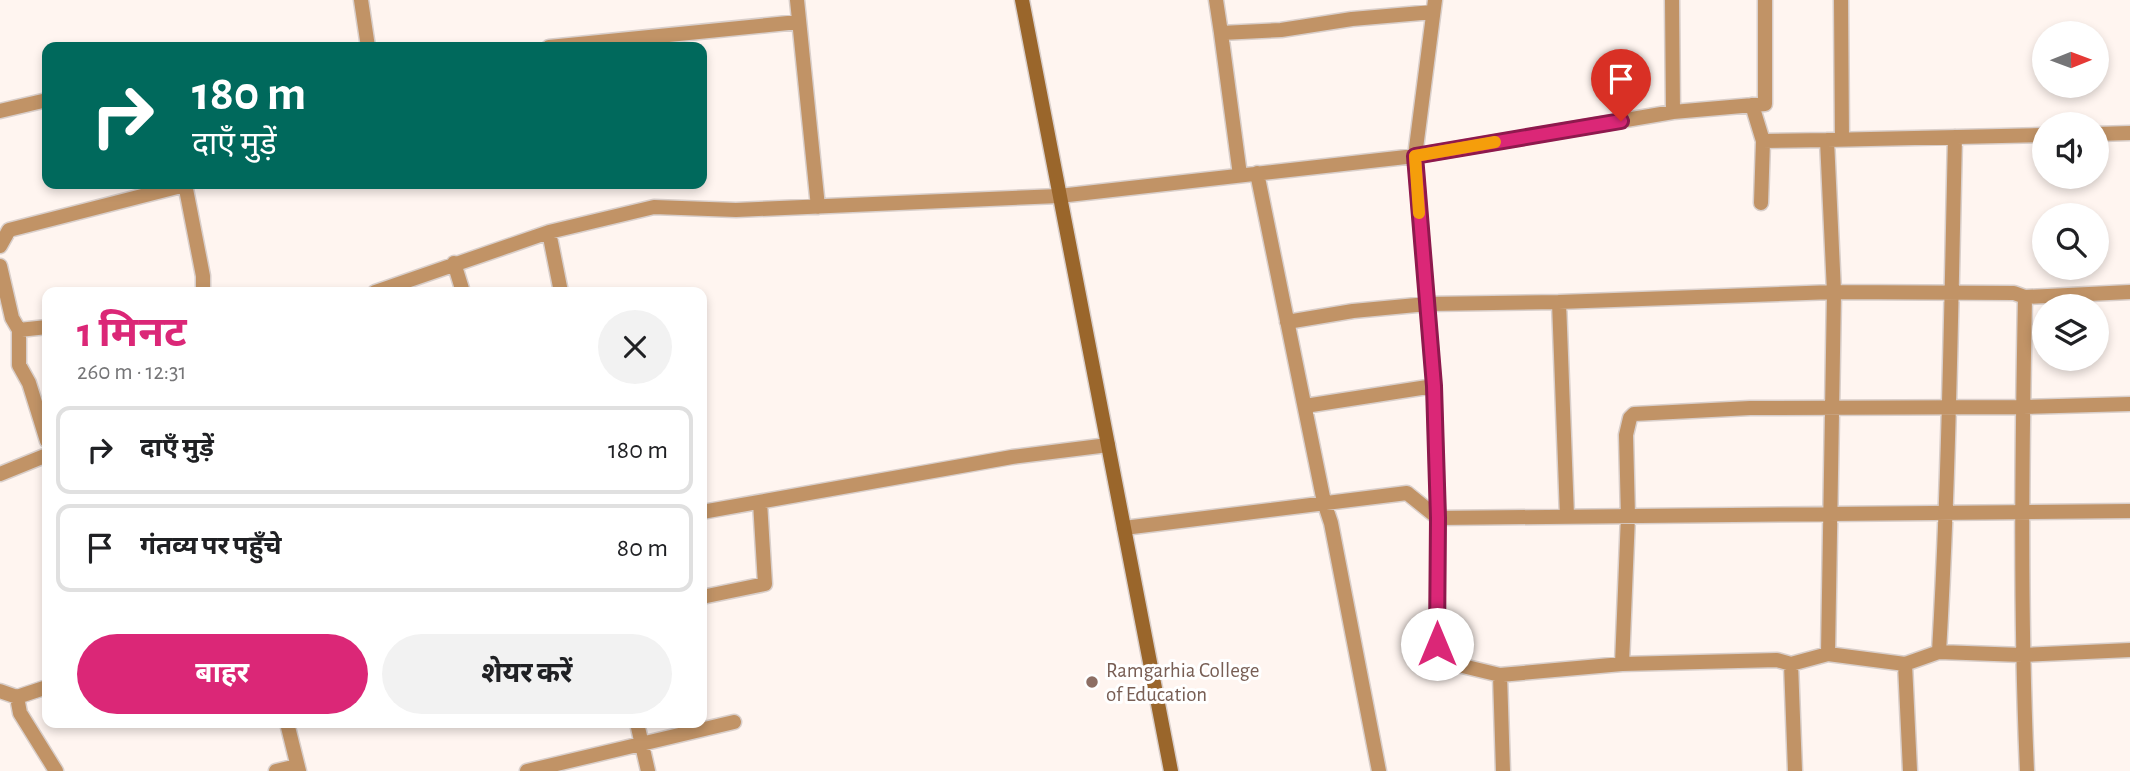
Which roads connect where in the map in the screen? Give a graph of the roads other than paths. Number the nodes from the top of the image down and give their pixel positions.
1 (361, 0) edge
2 (796, 0) edge
3 (1022, 0) edge
4 (1216, 0) edge
5 (1672, 0) edge
6 (1765, 0) edge
7 (1841, 0) edge
8 (1434, 6) edge
9 (798, 23) junction
10 (1221, 33) junction
11 (367, 42) edge
12 (601, 42) edge
13 (42, 101) edge
14 (1752, 105) junction
15 (0, 111) edge
16 (1673, 112) junction
17 (2130, 133) edge
18 (2109, 134) edge
19 (2032, 135) edge
20 (1955, 137) junction
21 (1835, 140) junction
22 (1763, 141) junction
23 (1415, 156) junction
24 (1257, 173) junction
25 (1240, 176) junction
26 (166, 189) edge
27 (186, 189) edge
28 (1059, 196) junction
29 (1761, 203) dead end
30 (818, 207) junction
31 (549, 232) junction
32 (0, 246) edge
33 (454, 263) junction
34 (0, 266) edge
35 (202, 287) edge
36 (389, 287) edge
37 (461, 287) edge
38 (560, 287) edge
39 (1834, 292) junction
40 (2130, 292) edge
41 (1951, 293) junction
42 (2025, 297) junction
43 (1559, 302) junction
44 (1427, 304) junction
45 (1287, 322) junction
46 (42, 328) edge
47 (19, 330) junction
48 (1434, 386) junction
49 (2130, 404) edge
50 (1305, 406) junction
51 (1948, 406) junction
52 (1833, 407) junction
53 (2023, 407) junction
54 (42, 425) edge
55 (1108, 445) junction
56 (42, 457) edge
57 (0, 474) edge
58 (760, 502) junction
59 (1324, 502) junction
60 (707, 511) edge
61 (2130, 511) edge
62 (1947, 512) junction
63 (2021, 512) junction
64 (1831, 514) junction
65 (1567, 516) junction
66 (1628, 516) junction
67 (1438, 518) junction
68 (1124, 528) junction
69 (707, 596) edge
70 (2130, 650) edge
71 (1939, 652) junction
72 (1828, 654) junction
73 (2022, 654) junction
74 (1905, 663) junction
75 (1622, 664) junction
76 (1791, 664) junction
77 (1500, 675) junction
78 (42, 689) edge
79 (0, 691) edge
80 (17, 698) junction
81 (734, 722) dead end
82 (288, 728) edge
83 (638, 728) edge
84 (642, 744) junction
85 (298, 769) edge
86 (56, 771) edge
87 (276, 771) edge
88 (527, 771) edge
89 (648, 771) edge
90 (1171, 771) edge
91 (1379, 771) edge
92 (1503, 771) edge
93 (1795, 771) edge
94 (1910, 771) edge
95 (2027, 771) edge

1 - 11 street
2 - 9 street
3 - 28 main road
4 - 10 street
5 - 16 street
6 - 14 street
7 - 21 street
8 - 10 street
8 - 23 street
9 - 12 street
9 - 30 street
10 - 25 street
13 - 15 street
14 - 16 street
14 - 22 street
16 - 23 street
17 - 18 street
19 - 20 street
20 - 21 street
20 - 41 street
21 - 22 street
21 - 39 street
22 - 29 street
23 - 24 street
23 - 44 street
24 - 25 street
24 - 45 street
25 - 28 street
26 - 32 street
27 - 35 street
28 - 30 street
28 - 55 main road
30 - 31 street
31 - 33 street
31 - 38 street
33 - 36 street
33 - 37 street
34 - 47 street
39 - 41 street
39 - 43 street
39 - 52 street
40 - 42 street
41 - 42 street
41 - 51 street
42 - 53 street
43 - 44 street
43 - 65 street
44 - 45 street
44 - 48 street
45 - 50 street
46 - 47 street
47 - 54 street
48 - 50 street
48 - 67 street
49 - 53 street
50 - 59 street
51 - 52 street
51 - 53 street
51 - 62 street
52 - 64 street
52 - 66 street
53 - 63 street
55 - 58 street
55 - 68 main road
56 - 57 street
58 - 60 street
58 - 69 street
59 - 67 street
59 - 68 street
59 - 91 street
61 - 63 street
62 - 63 street
62 - 64 street
62 - 71 street
63 - 73 street
64 - 66 street
64 - 72 street
65 - 66 street
65 - 67 street
66 - 75 street
67 - 77 street
68 - 90 main road
70 - 73 street
71 - 73 street
71 - 74 street
72 - 74 street
72 - 76 street
73 - 95 street
74 - 94 street
75 - 76 street
75 - 77 street
76 - 93 street
77 - 92 street
78 - 80 street
79 - 80 street
80 - 86 street
81 - 84 street
82 - 85 street
83 - 84 street
84 - 88 street
84 - 89 street
85 - 87 street

